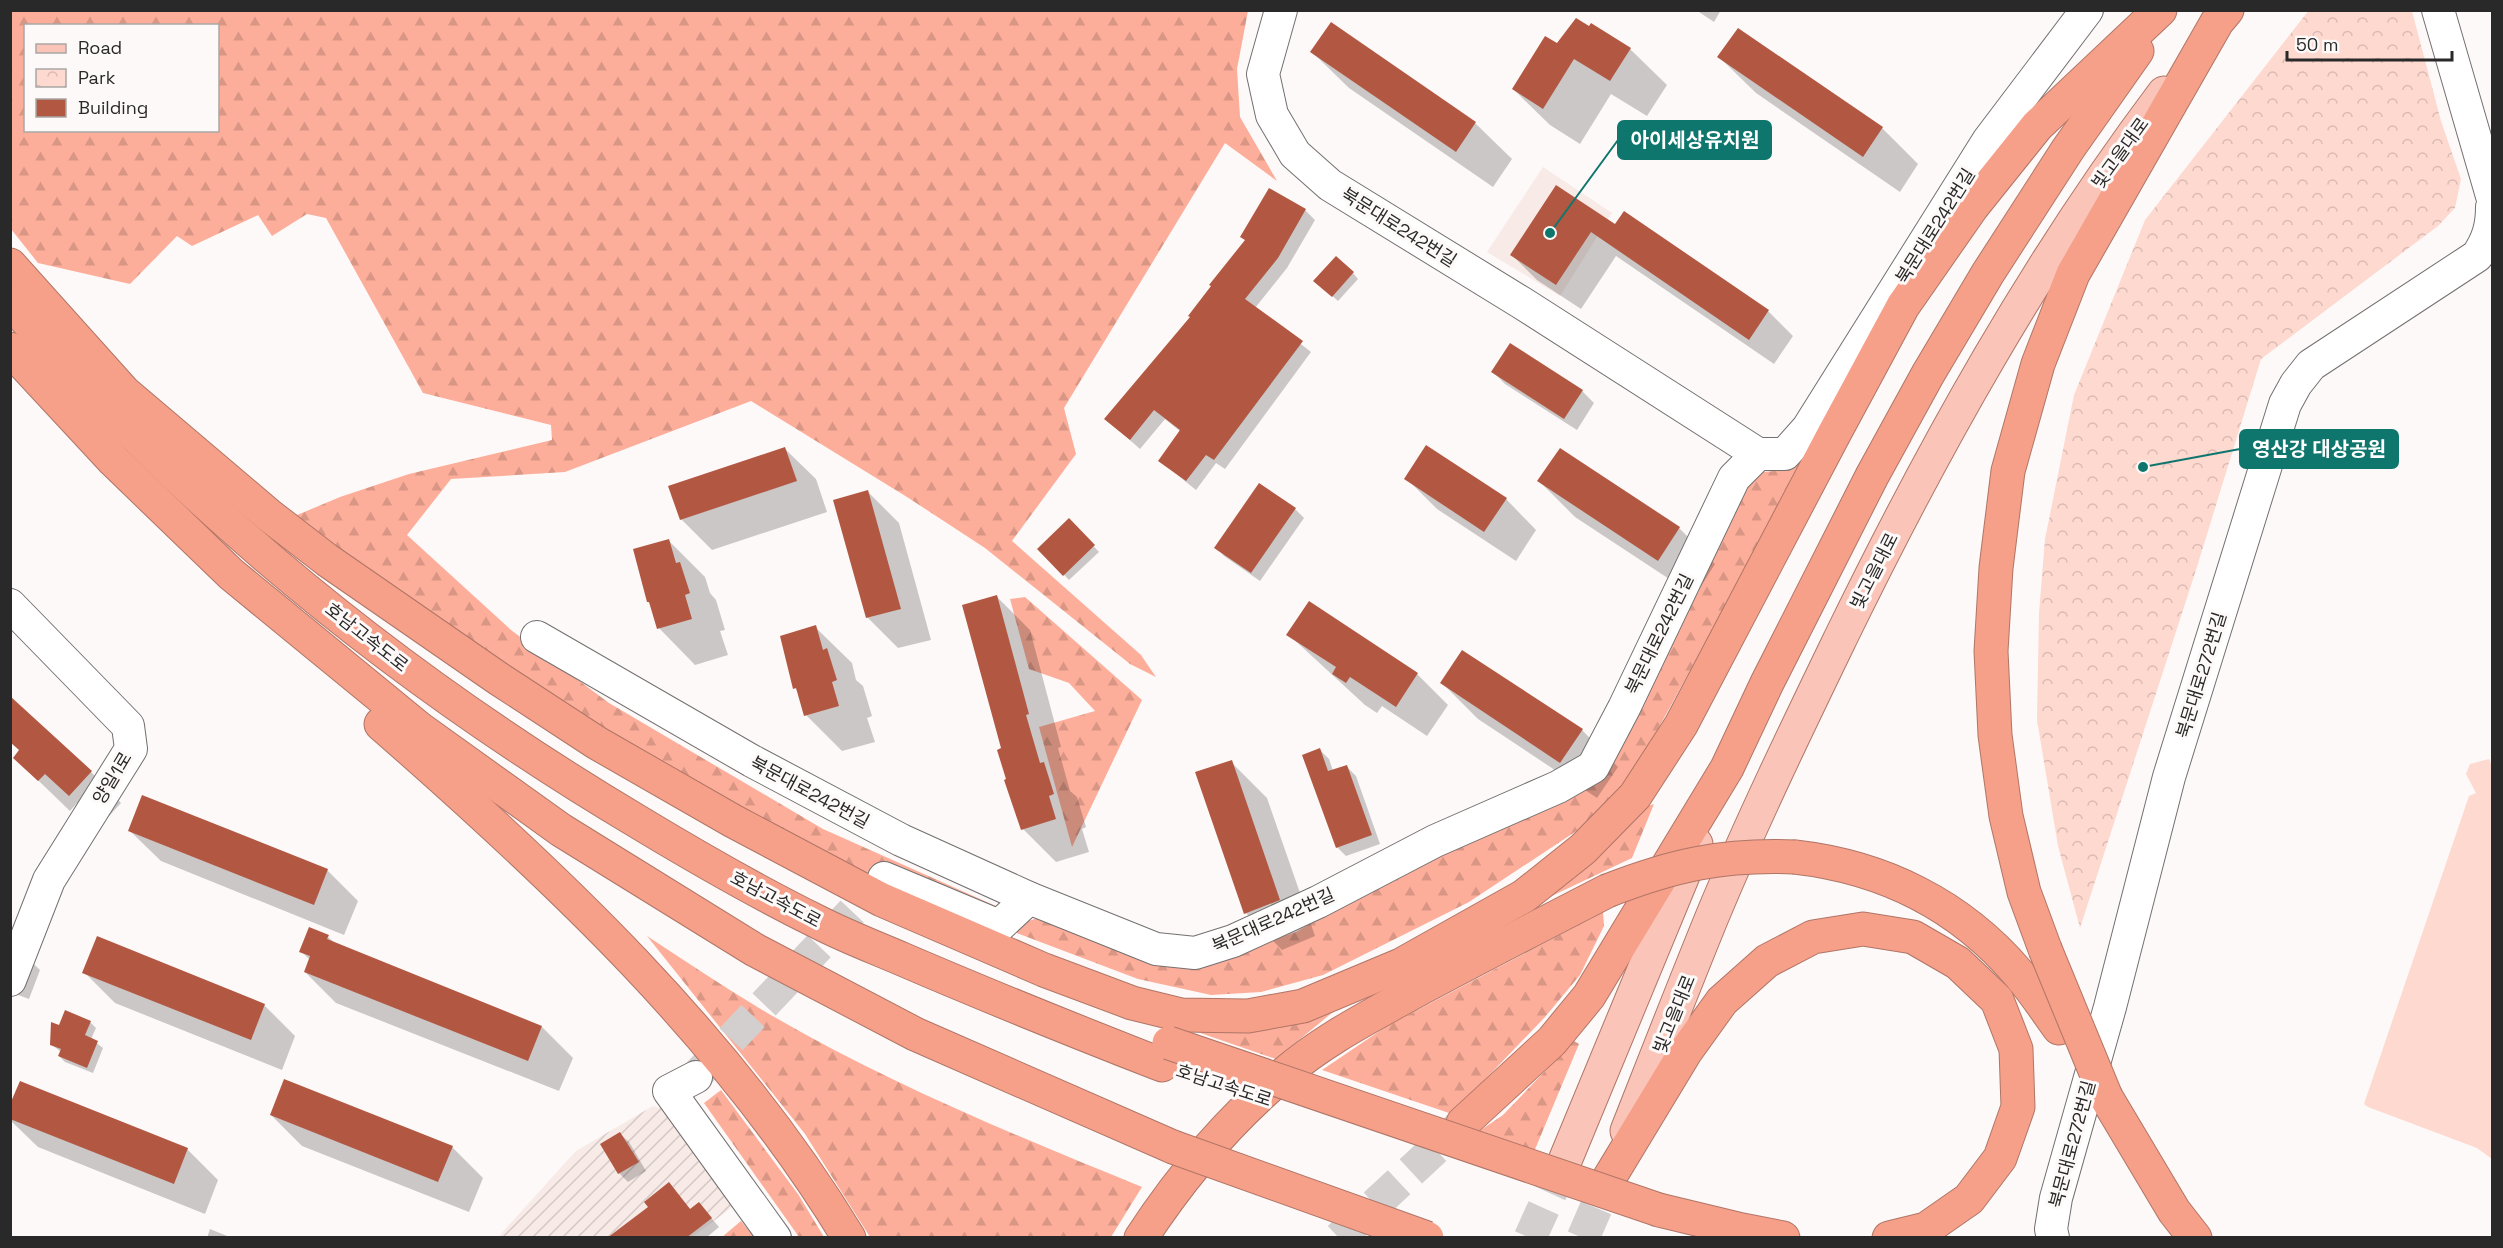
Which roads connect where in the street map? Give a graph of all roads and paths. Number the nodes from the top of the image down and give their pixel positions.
1 (1281, 10) edge
2 (2087, 10) edge
3 (2160, 10) edge
4 (2166, 10) edge
5 (2438, 10) edge
6 (2222, 16) edge
7 (2493, 196) edge
8 (2493, 207) edge
9 (10, 265) edge
10 (10, 301) edge
11 (10, 349) edge
12 (124, 392) junction
13 (1758, 454) junction
14 (231, 574) junction
15 (10, 605) edge
16 (537, 637) dead end
17 (1727, 768) junction
18 (884, 878) dead end
19 (1029, 898) junction
20 (10, 980) edge
21 (1165, 1054) junction
22 (696, 1077) tunnel mouth
23 (2106, 1097) junction
24 (1463, 1123) tunnel mouth
25 (1564, 1162) tunnel mouth
26 (1608, 1180) joint
27 (1651, 1216) junction
28 (775, 1238) edge
29 (849, 1238) edge
30 (1141, 1238) edge
31 (1427, 1238) edge
32 (1691, 1238) edge
33 (1783, 1238) edge
34 (1889, 1238) edge
35 (2053, 1238) edge
36 (2195, 1238) edge

1 - 13 street, 북문대로242번길
2 - 13 street, 북문대로242번길
3 - 12 highway
4 - 17 highway
5 - 7 street
6 - 23 highway, bridge
6 - 26 main road, 빛고을대로
8 - 35 street, 북문대로272번길
9 - 12 highway
10 - 21 highway, 호남고속도로
11 - 14 highway, 호남고속도로
12 - 21 highway
13 - 19 street, 북문대로242번길
14 - 29 highway
14 - 31 highway, 호남고속도로, bridge
15 - 20 street, 양일1로
16 - 19 street, 북문대로242번길
17 - 24 highway
17 - 25 main road
18 - 19 street
21 - 27 highway, 호남고속도로
22 - 28 street
23 - 30 highway, bridge
23 - 36 highway
26 - 34 highway
27 - 32 highway, 호남고속도로
27 - 33 highway

